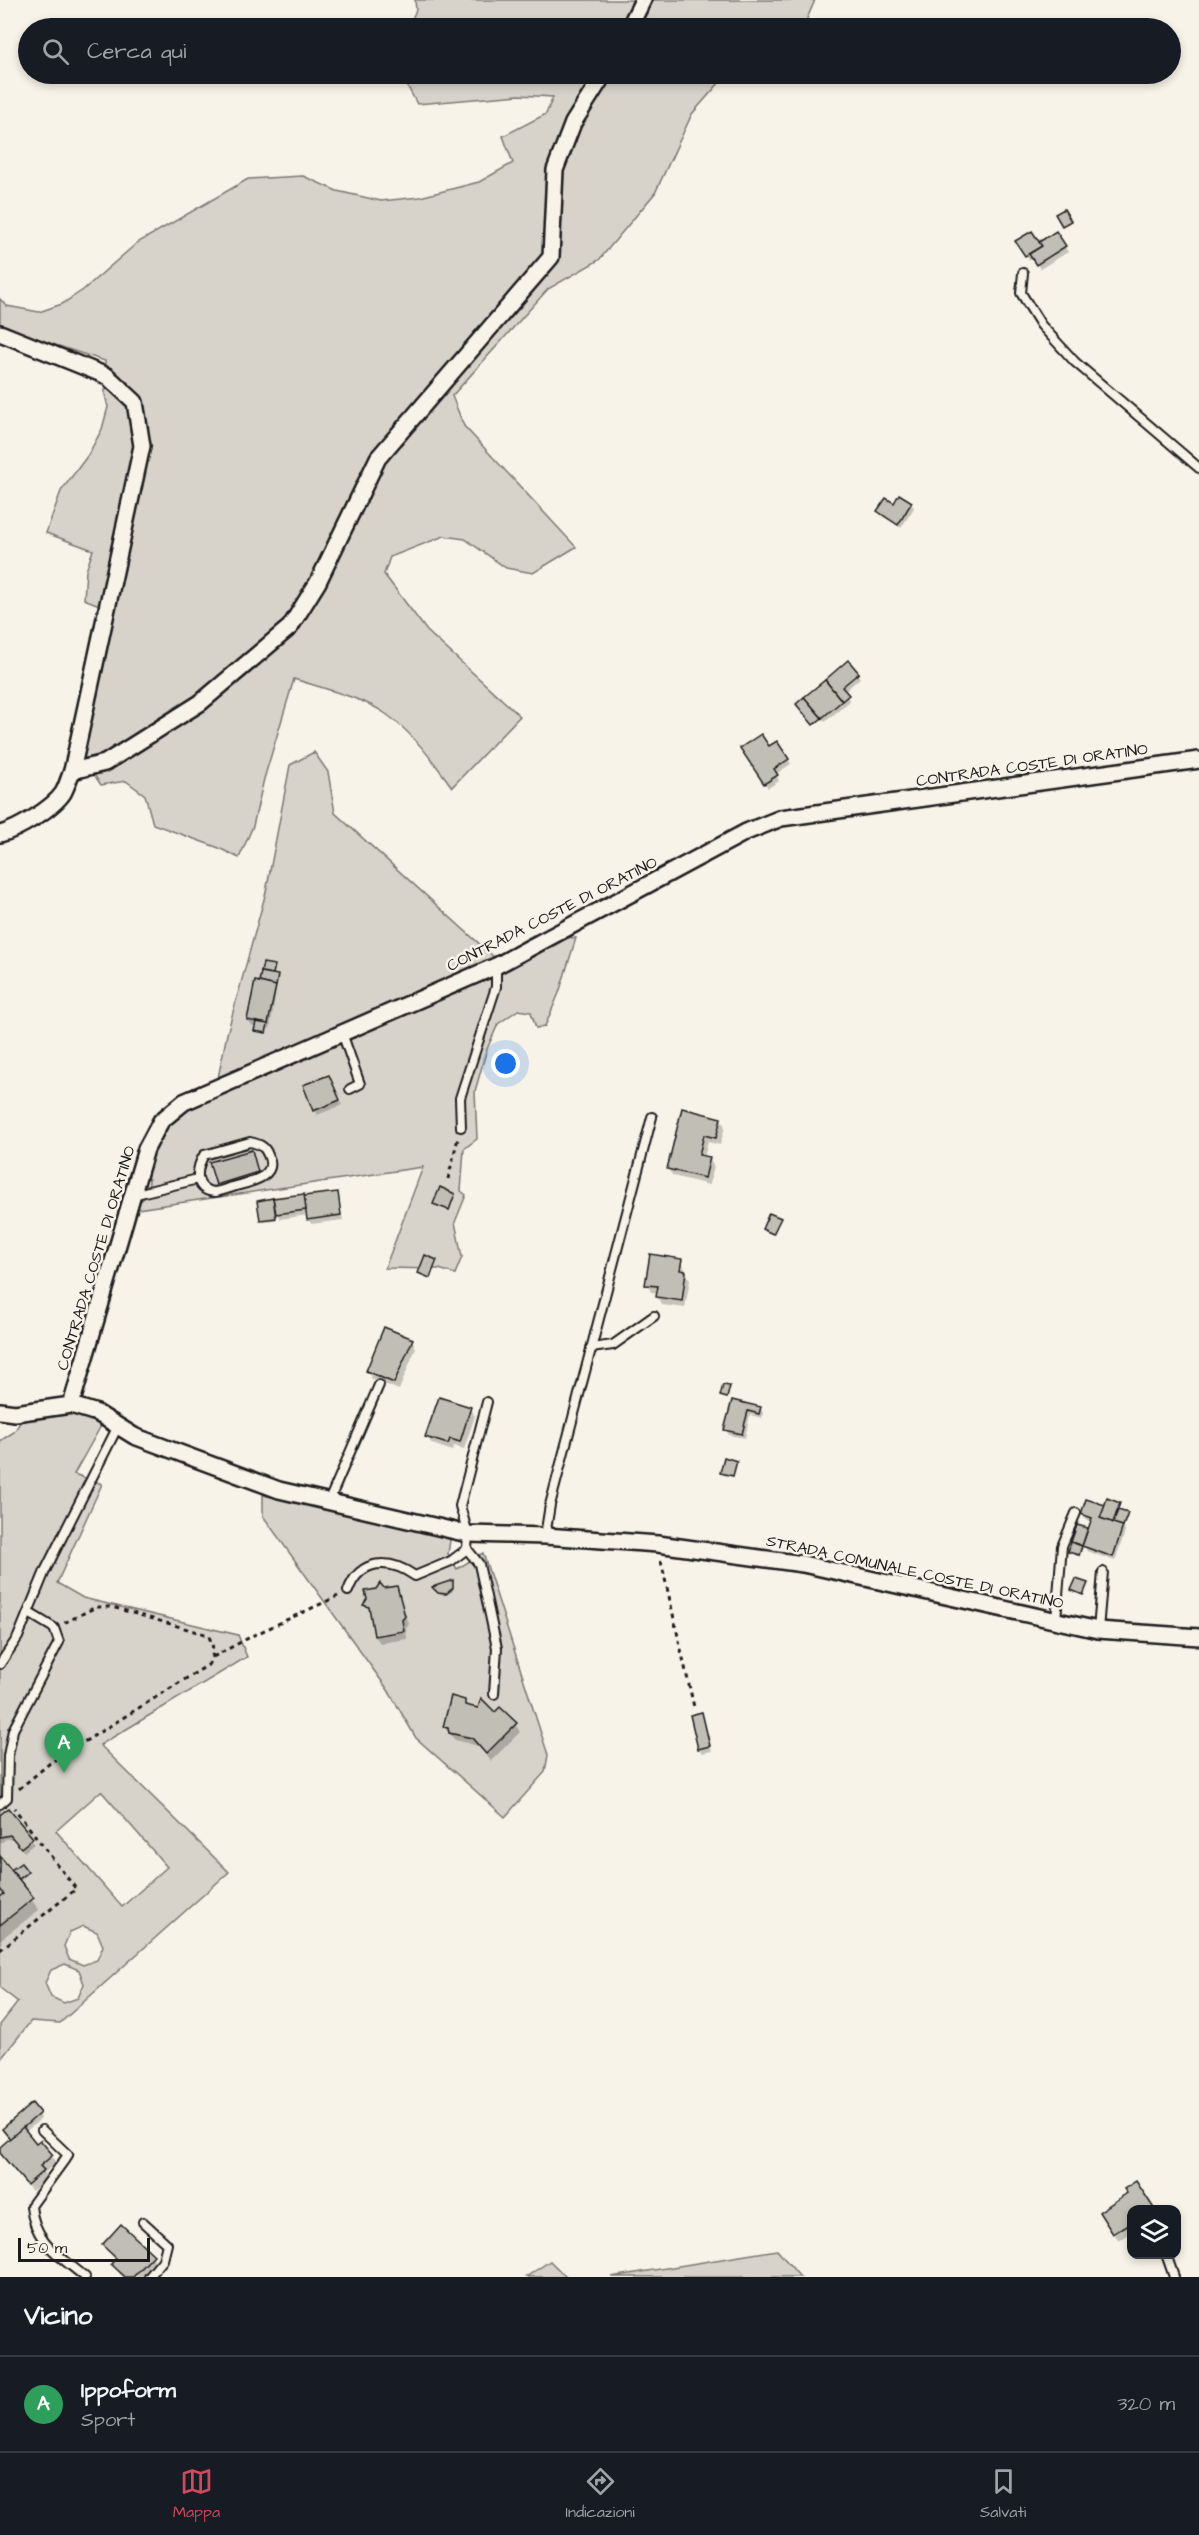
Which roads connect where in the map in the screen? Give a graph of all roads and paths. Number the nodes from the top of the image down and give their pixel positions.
1 (643, 0) edge
2 (633, 18) edge
3 (598, 84) edge
4 (1023, 273) dead end
5 (0, 333) edge
6 (1199, 468) edge
7 (1199, 760) edge
8 (72, 771) junction
9 (0, 834) edge
10 (496, 966) junction
11 (342, 1033) junction
12 (350, 1089) dead end
13 (652, 1117) dead end
14 (461, 1127) joint
15 (198, 1179) junction
16 (448, 1179) dead end
17 (132, 1195) junction
18 (654, 1316) dead end
19 (591, 1348) junction
20 (379, 1385) dead end
21 (487, 1402) dead end
22 (71, 1405) junction
23 (1, 1413) edge
24 (118, 1426) junction
25 (329, 1501) junction
26 (1076, 1513) dead end
27 (545, 1536) junction
28 (467, 1542) junction
29 (658, 1544) junction
30 (1103, 1572) dead end
31 (348, 1591) joint
32 (29, 1613) junction
33 (1056, 1620) junction
34 (54, 1628) junction
35 (1098, 1630) junction
36 (1199, 1637) edge
37 (213, 1657) junction
38 (0, 1664) edge
39 (494, 1694) dead end
40 (694, 1707) dead end
41 (3, 1801) edge
42 (0, 1950) edge
43 (42, 2130) dead end
44 (143, 2222) dead end
45 (1168, 2259) edge
46 (85, 2277) edge
47 (149, 2277) edge
48 (1174, 2277) edge

1 - 2 street
3 - 8 street
4 - 6 lane
5 - 8 street
7 - 10 street, CONTRADA COSTE DI ORATINO
8 - 9 street
10 - 11 street, CONTRADA COSTE DI ORATINO
10 - 14 lane
11 - 12 lane
11 - 17 street, CONTRADA COSTE DI ORATINO
13 - 19 lane
14 - 16 path
15 - 15 lane
15 - 17 lane
17 - 22 street, CONTRADA COSTE DI ORATINO
18 - 19 lane
19 - 27 lane
20 - 25 lane
21 - 28 lane
22 - 23 street
22 - 24 street, STRADA COMUNALE COSTE DI ORATINO
24 - 25 street, STRADA COMUNALE COSTE DI ORATINO
24 - 32 lane
25 - 28 street, STRADA COMUNALE COSTE DI ORATINO
26 - 33 lane
27 - 28 street, STRADA COMUNALE COSTE DI ORATINO
27 - 29 street, STRADA COMUNALE COSTE DI ORATINO
28 - 31 lane
28 - 39 lane
29 - 33 street, STRADA COMUNALE COSTE DI ORATINO
29 - 40 path
30 - 35 lane
31 - 37 path
32 - 34 lane
32 - 38 lane
33 - 35 street, STRADA COMUNALE COSTE DI ORATINO
34 - 37 path
34 - 41 lane
35 - 36 street, STRADA COMUNALE COSTE DI ORATINO
37 - 41 path
41 - 42 path
43 - 46 lane
44 - 47 lane
45 - 48 lane

